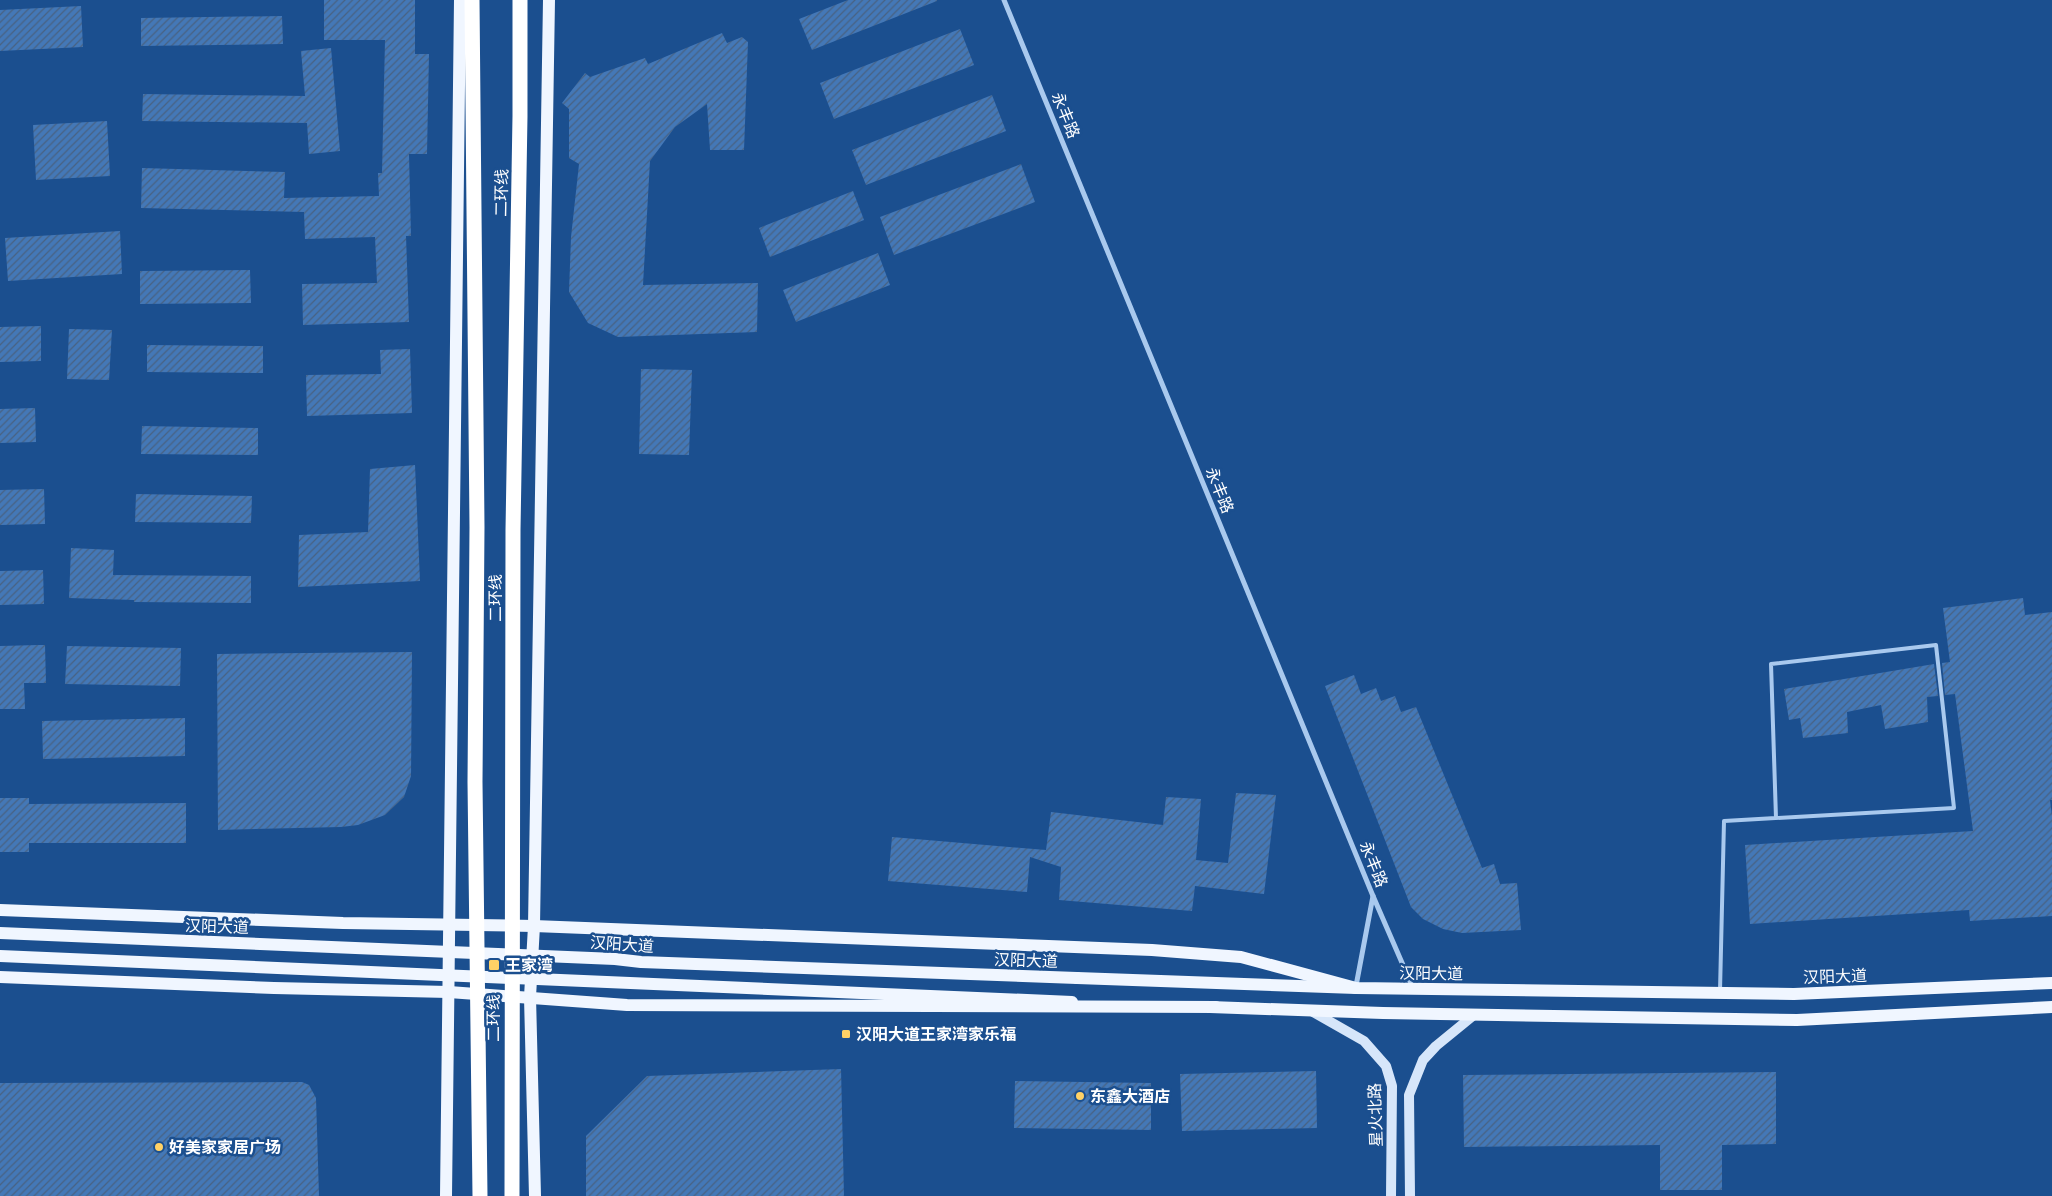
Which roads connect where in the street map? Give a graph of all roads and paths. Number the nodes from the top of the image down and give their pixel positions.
1 (460, 0) edge
2 (472, 0) edge
3 (520, 0) edge
4 (549, 0) edge
5 (1004, 0) edge
6 (1776, 818) junction
7 (1374, 896) junction
8 (0, 910) edge
9 (450, 924) junction
10 (534, 926) junction
11 (0, 933) edge
12 (0, 956) edge
13 (0, 976) edge
14 (2052, 983) edge
15 (1356, 988) junction
16 (1414, 989) junction
17 (450, 992) junction
18 (1720, 993) junction
19 (530, 997) junction
20 (1216, 1007) junction
21 (2052, 1007) edge
22 (1313, 1012) junction
23 (1474, 1015) junction
24 (446, 1196) edge
25 (480, 1196) edge
26 (512, 1196) edge
27 (535, 1196) edge
28 (1391, 1196) edge
29 (1410, 1196) edge

1 - 9 main road
2 - 25 highway, 二环线, bridge
3 - 26 highway, 二环线, bridge
4 - 10 main road
5 - 7 street, 永丰路
6 - 6 lane
6 - 18 lane
7 - 15 street
7 - 16 street, 永丰路
8 - 9 main road
9 - 10 main road
9 - 17 main road
10 - 15 main road
10 - 19 main road
11 - 15 main road, 汉阳大道, bridge
12 - 20 main road, bridge
13 - 17 main road
14 - 18 main road, 汉阳大道
15 - 16 main road, 汉阳大道
16 - 18 main road, 汉阳大道
17 - 19 main road
17 - 24 main road
19 - 20 main road
19 - 27 main road
20 - 22 main road
21 - 23 main road
22 - 23 main road
22 - 28 street, 星火北路
23 - 29 street, 星火北路

